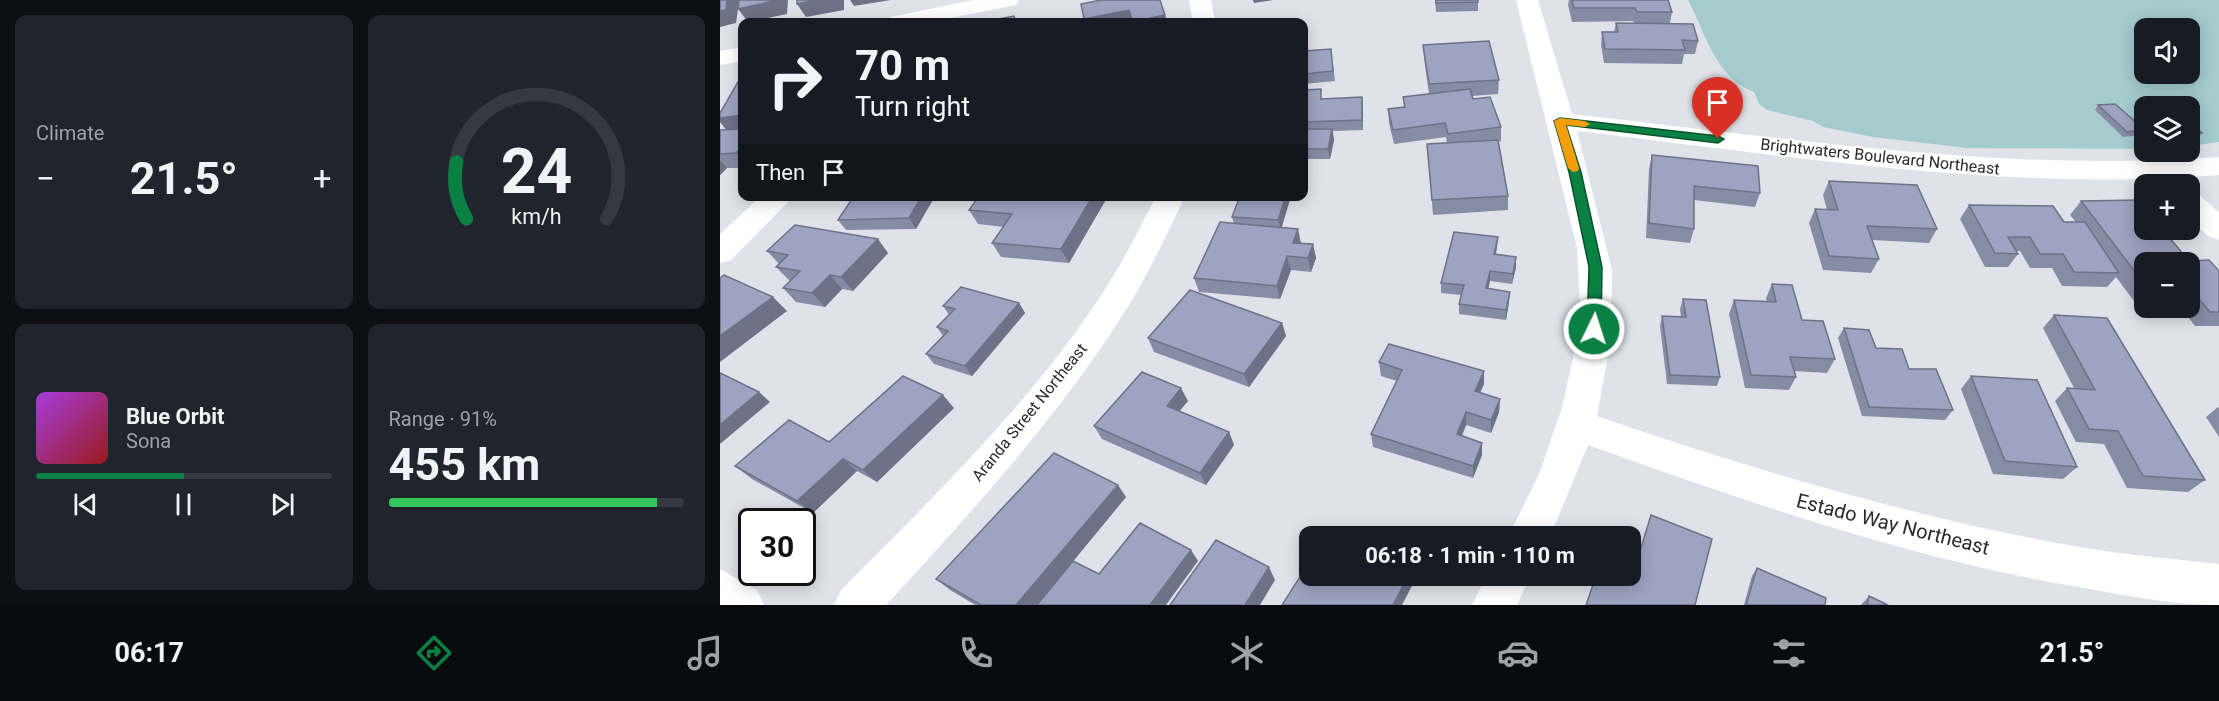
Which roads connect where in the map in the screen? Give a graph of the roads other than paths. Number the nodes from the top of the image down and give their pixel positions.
1 (1008, 0) edge
2 (1200, 0) edge
3 (1527, 0) edge
4 (918, 18) edge
5 (1203, 18) edge
6 (738, 55) edge
7 (720, 58) edge
8 (1560, 121) junction
9 (2219, 166) edge
10 (2181, 174) edge
11 (2134, 176) edge
12 (775, 201) edge
13 (1169, 201) edge
14 (2200, 211) edge
15 (2219, 229) edge
16 (720, 252) edge
17 (1577, 425) junction
18 (1534, 526) edge
19 (2219, 585) edge
20 (1504, 586) edge
21 (720, 590) edge
22 (742, 605) edge
23 (856, 605) edge
24 (1494, 605) edge

1 - 4 street
2 - 5 street
3 - 8 street
6 - 7 street
8 - 11 street, Brightwaters Boulevard Northeast
8 - 17 street
9 - 10 street, Brightwaters Boulevard Northeast
12 - 16 street
13 - 23 street, Aranda Street Northeast
14 - 15 street
17 - 18 street
17 - 19 street, Estado Way Northeast
20 - 24 street
21 - 22 street

